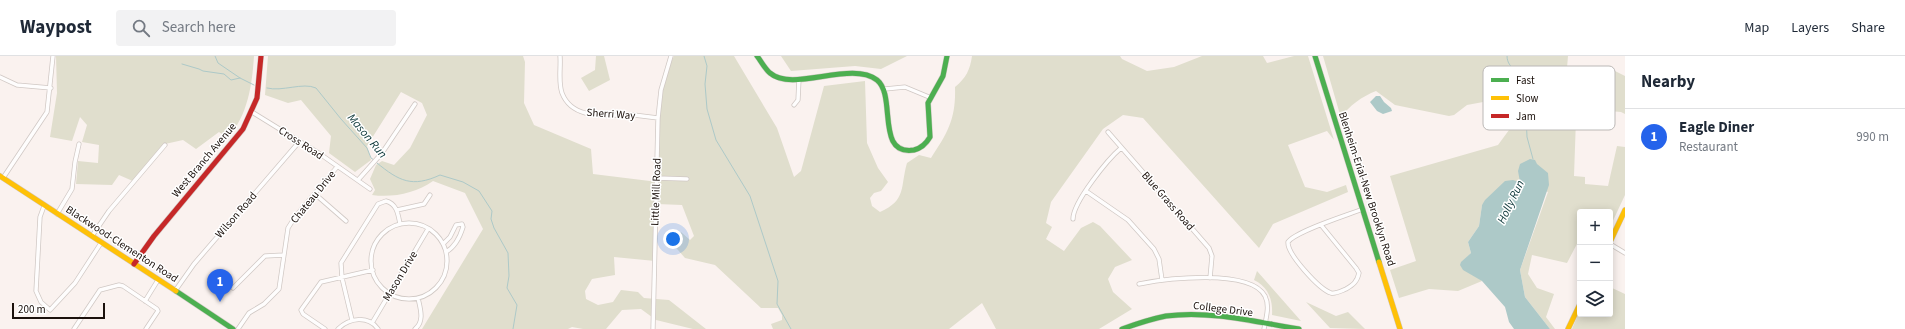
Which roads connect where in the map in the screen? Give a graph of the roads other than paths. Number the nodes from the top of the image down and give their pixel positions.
1 (53, 56) edge
2 (260, 56) edge
3 (560, 56) edge
4 (671, 56) edge
5 (757, 56) edge
6 (947, 56) edge
7 (1315, 56) edge
8 (0, 77) edge
9 (799, 79) junction
10 (51, 88) junction
11 (885, 89) junction
12 (929, 97) junction
13 (415, 104) dead end
14 (794, 106) dead end
15 (252, 112) junction
16 (658, 118) junction
17 (1108, 132) dead end
18 (299, 142) junction
19 (79, 144) dead end
20 (165, 146) dead end
21 (1122, 148) junction
22 (338, 167) junction
23 (2, 177) edge
24 (657, 178) junction
25 (687, 179) dead end
26 (358, 180) junction
27 (370, 188) dead end
28 (1086, 191) junction
29 (315, 194) junction
30 (430, 195) dead end
31 (44, 206) junction
32 (1364, 209) junction
33 (397, 210) junction
34 (1625, 210) edge
35 (57, 214) junction
36 (1074, 219) dead end
37 (346, 221) dead end
38 (400, 224) junction
39 (1321, 225) junction
40 (428, 229) junction
41 (92, 236) junction
42 (1613, 236) edge
43 (102, 243) junction
44 (443, 244) junction
45 (1613, 245) edge
46 (446, 252) junction
47 (1625, 253) edge
48 (284, 255) junction
49 (134, 264) junction
50 (373, 270) junction
51 (342, 278) junction
52 (1210, 278) junction
53 (158, 280) junction
54 (1162, 280) junction
55 (1139, 284) dead end
56 (233, 288) dead end
57 (175, 291) junction
58 (390, 294) junction
59 (418, 298) junction
60 (145, 301) junction
61 (1577, 310) edge
62 (352, 320) junction
63 (372, 323) junction
64 (1264, 326) edge
65 (74, 329) edge
66 (146, 329) edge
67 (233, 329) edge
68 (238, 329) edge
69 (326, 329) edge
70 (338, 329) edge
71 (378, 329) edge
72 (416, 329) edge
73 (653, 329) edge
74 (1122, 329) edge
75 (1299, 329) edge
76 (1400, 329) edge
77 (1568, 329) edge

1 - 10 street
2 - 15 main road, West Branch Avenue
3 - 16 street, Sherri Way
4 - 16 street, Little Mill Road
5 - 9 main road
6 - 12 main road
7 - 32 main road, Blenheim-Erial-New Brooklyn Road
8 - 10 street
9 - 11 main road
9 - 14 street
10 - 23 street
11 - 12 street
11 - 12 main road
13 - 26 street
15 - 18 street, Cross Road
15 - 49 main road, West Branch Avenue
16 - 24 street, Little Mill Road
17 - 21 street, Blue Grass Road
18 - 22 street, Cross Road
18 - 57 street, Wilson Road
19 - 35 street
20 - 41 street
21 - 28 street
21 - 52 street, Blue Grass Road
22 - 26 street, Cross Road
22 - 29 street, Chateau Drive
23 - 31 main road, Blackwood-Clementon Road
24 - 25 street
24 - 73 street, Little Mill Road
26 - 27 street, Cross Road
28 - 36 street
28 - 54 street
29 - 37 street
29 - 48 street, Chateau Drive
30 - 33 street
31 - 35 main road, Blackwood-Clementon Road
31 - 43 street
32 - 39 street
32 - 76 main road, Blenheim-Erial-New Brooklyn Road
33 - 38 street
33 - 51 street
34 - 42 main road
35 - 41 main road, Blackwood-Clementon Road
38 - 40 street
38 - 50 street
39 - 39 street
40 - 44 street
40 - 58 street, Mason Drive
41 - 43 main road, Blackwood-Clementon Road
43 - 49 main road, Blackwood-Clementon Road
44 - 46 street
44 - 46 street
45 - 47 street
46 - 59 street
48 - 56 street
48 - 68 street, Chateau Drive
49 - 53 main road, Blackwood-Clementon Road
50 - 51 street
50 - 58 street
51 - 62 street
51 - 69 street
52 - 54 street
52 - 64 street
53 - 57 main road, Blackwood-Clementon Road
53 - 60 street
54 - 55 street
57 - 67 main road, Blackwood-Clementon Road
58 - 59 street
58 - 63 street, Mason Drive
59 - 72 street
60 - 65 street
60 - 66 street
61 - 77 main road
62 - 63 street
62 - 70 street
63 - 71 street
64 - 74 main road, College Drive
64 - 75 main road, College Drive

